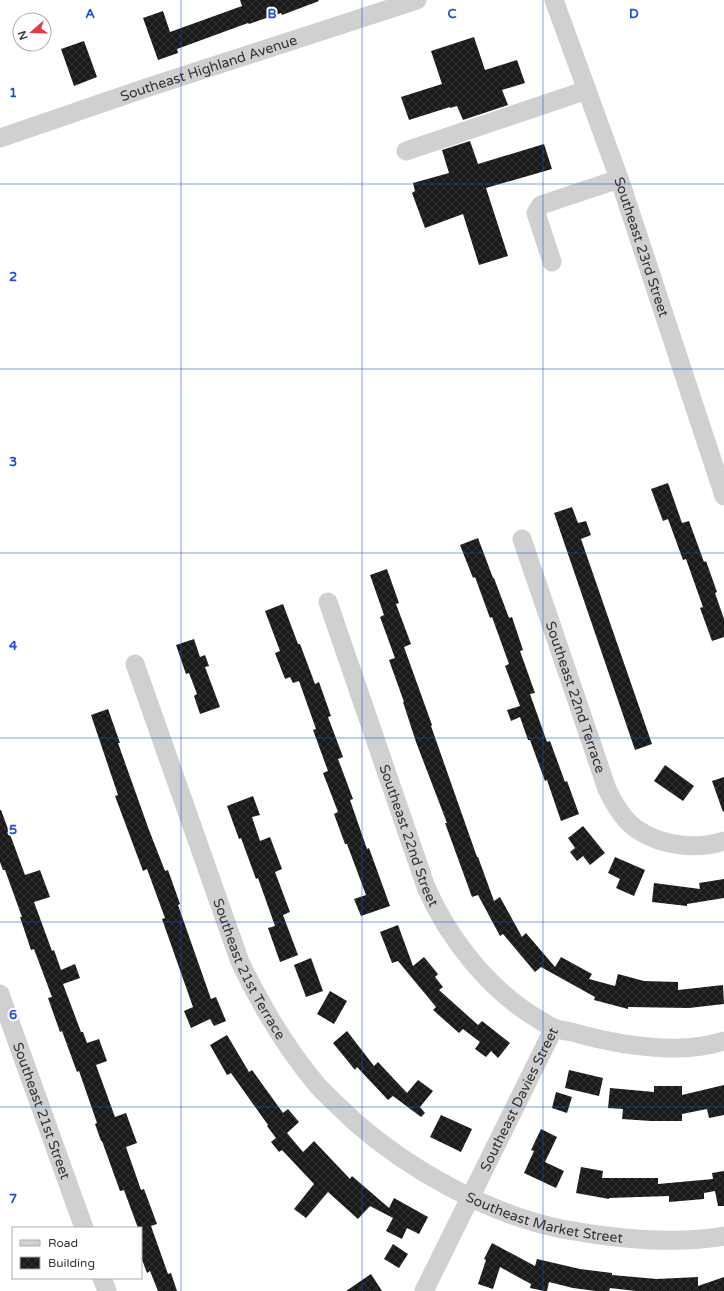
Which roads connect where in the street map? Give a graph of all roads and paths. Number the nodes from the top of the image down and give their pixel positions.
1 (417, 0) edge
2 (554, 0) edge
3 (587, 90) junction
4 (0, 138) edge
5 (406, 151) dead end
6 (619, 178) junction
7 (552, 262) dead end
8 (718, 460) edge
9 (724, 496) edge
10 (522, 539) dead end
11 (328, 602) dead end
12 (135, 664) dead end
13 (724, 841) edge
14 (0, 994) edge
15 (554, 1028) junction
16 (724, 1041) edge
17 (470, 1197) junction
18 (84, 1227) edge
19 (724, 1236) edge
20 (102, 1279) edge
21 (107, 1291) edge
22 (424, 1291) edge

1 - 4 street, Southeast Highland Avenue
2 - 3 street, Southeast 23rd Street
3 - 5 street
3 - 6 street, Southeast 23rd Street
6 - 7 street
6 - 8 street, Southeast 23rd Street
8 - 9 street, Southeast 23rd Street
10 - 13 street, Southeast 22nd Terrace
11 - 15 street, Southeast 22nd Street
12 - 17 street, Southeast 21st Terrace
14 - 18 street, Southeast 21st Street
15 - 16 street, Southeast Davies Street
15 - 17 street, Southeast Davies Street
17 - 19 street, Southeast Market Street
17 - 22 street, Southeast Market Street
20 - 21 street

